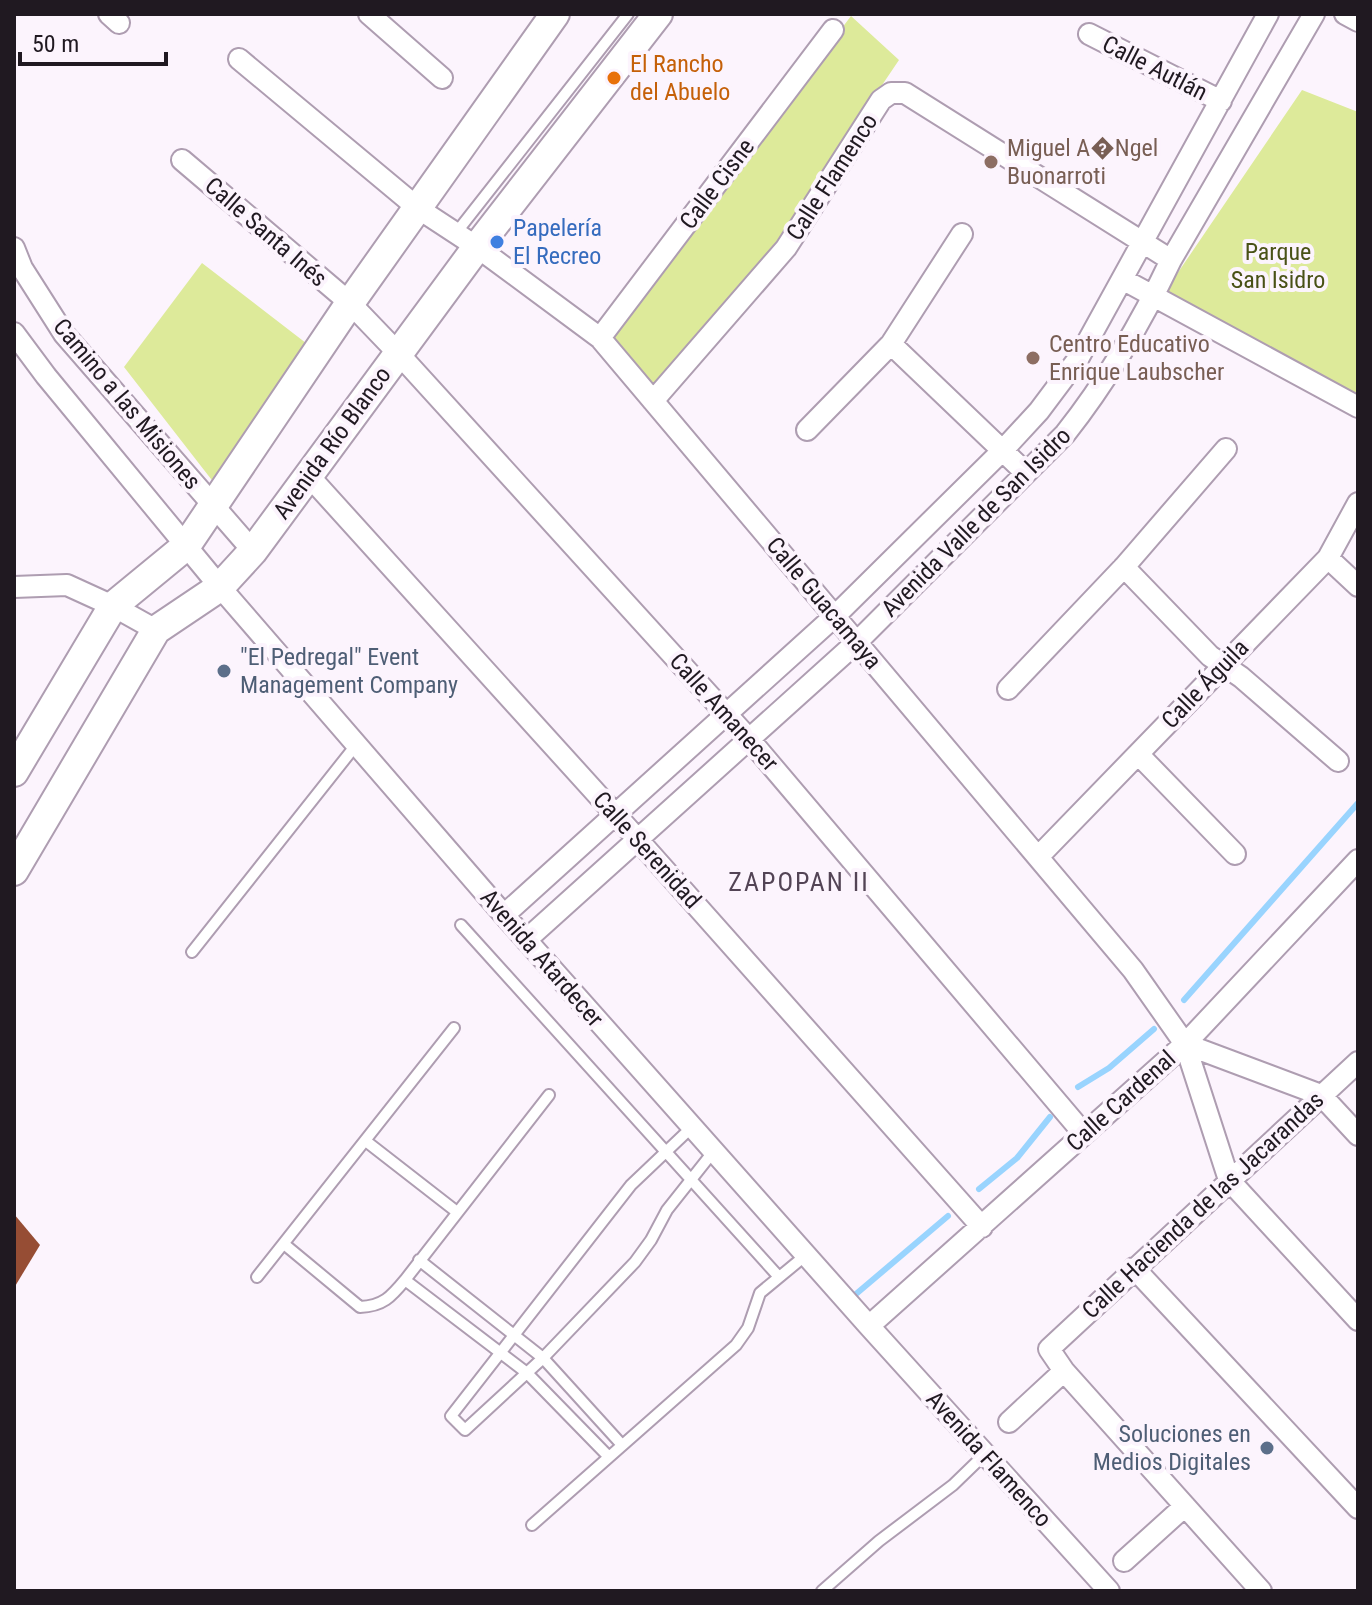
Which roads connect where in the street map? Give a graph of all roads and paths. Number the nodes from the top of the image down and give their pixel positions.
1 (369, 14) edge
2 (555, 14) edge
3 (628, 14) edge
4 (658, 14) edge
5 (1268, 14) edge
6 (1314, 14) edge
7 (1345, 14) edge
8 (1358, 21) edge
9 (833, 30) dead end
10 (1089, 34) dead end
11 (239, 59) dead end
12 (442, 78) dead end
13 (1221, 101) junction
14 (182, 160) dead end
15 (419, 209) junction
16 (962, 234) dead end
17 (466, 240) junction
18 (1143, 242) junction
19 (14, 248) edge
20 (1171, 260) junction
21 (1122, 279) junction
22 (1153, 297) junction
23 (350, 303) junction
24 (14, 333) edge
25 (600, 338) junction
26 (891, 344) junction
27 (398, 353) junction
28 (653, 401) junction
29 (1358, 407) edge
30 (807, 430) dead end
31 (1226, 449) dead end
32 (1003, 450) junction
33 (1026, 473) junction
34 (309, 476) junction
35 (1358, 503) edge
36 (214, 506) junction
37 (186, 546) junction
38 (253, 551) junction
39 (1328, 558) junction
40 (1124, 567) junction
41 (1358, 586) edge
42 (14, 587) edge
43 (220, 587) junction
44 (113, 606) junction
45 (835, 616) junction
46 (156, 630) junction
47 (857, 642) junction
48 (1224, 665) junction
49 (1008, 689) dead end
50 (727, 713) junction
51 (749, 739) junction
52 (356, 745) junction
53 (1138, 754) junction
54 (1338, 761) dead end
55 (14, 772) edge
56 (615, 814) junction
57 (637, 839) junction
58 (1235, 854) dead end
59 (1039, 856) junction
60 (1358, 860) edge
61 (14, 871) edge
62 (504, 915) junction
63 (461, 925) dead end
64 (526, 940) junction
65 (192, 952) dead end
66 (454, 1028) dead end
67 (1185, 1044) junction
68 (1358, 1062) edge
69 (549, 1095) dead end
70 (1321, 1095) junction
71 (692, 1127) junction
72 (1084, 1134) junction
73 (1358, 1135) edge
74 (367, 1142) junction
75 (665, 1152) junction
76 (713, 1152) junction
77 (691, 1179) junction
78 (1229, 1180) junction
79 (457, 1212) junction
80 (982, 1227) junction
81 (284, 1244) junction
82 (806, 1255) junction
83 (419, 1260) junction
84 (1134, 1268) junction
85 (257, 1277) dead end
86 (779, 1277) junction
87 (405, 1280) junction
88 (1358, 1320) edge
89 (869, 1326) junction
90 (515, 1334) junction
91 (501, 1350) junction
92 (543, 1358) junction
93 (1064, 1371) junction
94 (527, 1373) junction
95 (1009, 1422) dead end
96 (622, 1445) junction
97 (985, 1454) junction
98 (609, 1457) junction
99 (1185, 1506) junction
100 (1358, 1508) edge
101 (532, 1525) dead end
102 (1124, 1561) dead end
103 (822, 1591) edge
104 (1109, 1591) edge
105 (1261, 1591) edge

1 - 12 street
2 - 15 street
3 - 17 lane
4 - 17 street, Avenida Río Blanco
5 - 13 street, Avenida Valle de San Isidro
6 - 20 street, Avenida Valle de San Isidro
7 - 8 street
9 - 25 street, Calle Cisne
10 - 13 street, Calle Autlán
11 - 15 street, Calle Guacamaya
13 - 18 street, Avenida Valle de San Isidro
14 - 23 street, Calle Santa Inés
15 - 17 street, Calle Guacamaya
15 - 23 street
16 - 26 street
17 - 25 street, Calle Guacamaya
17 - 27 street, Avenida Río Blanco
18 - 20 street, Calle Flamenco
18 - 21 street, Avenida Valle de San Isidro
18 - 28 street, Calle Flamenco
19 - 36 street, Camino a las Misiones
20 - 22 street, Avenida Valle de San Isidro
21 - 22 street
21 - 32 street, Avenida Valle de San Isidro
22 - 29 street
22 - 33 street, Avenida Valle de San Isidro
23 - 27 street, Calle Amanecer
23 - 36 street
24 - 37 street, Camino a las Misiones
25 - 28 street, Calle Guacamaya
26 - 30 street
26 - 32 street
27 - 34 street, Avenida Río Blanco
27 - 50 street, Calle Amanecer
28 - 45 street, Calle Guacamaya
31 - 40 street
32 - 33 street
32 - 45 street, Avenida Valle de San Isidro
33 - 47 street, Avenida Valle de San Isidro
34 - 38 street, Avenida Río Blanco
34 - 56 street, Calle Serenidad
35 - 39 street, Calle Águila
36 - 37 street
36 - 38 street, Camino a las Misiones
37 - 43 street, Camino a las Misiones
37 - 44 street
38 - 43 street, Avenida Río Blanco
39 - 41 street
39 - 48 street, Calle Águila
40 - 48 street
40 - 49 street
42 - 44 street
43 - 46 street, Avenida Río Blanco
43 - 52 street, Avenida Atardecer
44 - 46 street
44 - 55 street
45 - 47 street, Calle Guacamaya
45 - 50 street, Avenida Valle de San Isidro
46 - 61 street, Avenida Río Blanco
47 - 51 street, Avenida Valle de San Isidro
47 - 59 street, Calle Guacamaya
48 - 53 street, Calle Águila
48 - 54 street
50 - 51 street, Calle Amanecer
50 - 56 street, Avenida Valle de San Isidro
51 - 57 street, Avenida Valle de San Isidro
51 - 72 street, Calle Amanecer
52 - 62 street, Avenida Atardecer
52 - 65 lane
53 - 58 street
53 - 59 street, Calle Águila
56 - 57 street, Calle Serenidad
56 - 62 street, Avenida Valle de San Isidro
57 - 64 street, Avenida Valle de San Isidro
57 - 80 street, Calle Serenidad
59 - 67 street, Calle Guacamaya
60 - 67 street, Calle Cardenal
62 - 64 street, Avenida Atardecer
63 - 75 lane
64 - 71 street, Avenida Atardecer
66 - 74 lane
67 - 70 street
67 - 72 street, Calle Cardenal
67 - 78 street, Calle Guacamaya
68 - 70 street, Calle Hacienda de las Jacarandas
69 - 79 lane
70 - 73 street
70 - 78 street, Calle Hacienda de las Jacarandas
71 - 75 lane
71 - 76 street, Avenida Atardecer
72 - 80 street, Calle Cardenal
74 - 79 lane
74 - 81 lane
75 - 77 lane
75 - 90 lane
76 - 77 lane
76 - 82 street, Avenida Atardecer
77 - 86 lane
77 - 92 lane
78 - 84 street, Calle Hacienda de las Jacarandas
78 - 88 street
79 - 83 lane
80 - 89 street, Calle Cardenal
81 - 85 lane
81 - 87 lane
82 - 86 lane
82 - 89 street, Avenida Atardecer
83 - 87 lane
83 - 90 lane
84 - 93 street, Calle Hacienda de las Jacarandas
84 - 100 street
86 - 96 lane
87 - 91 lane
89 - 97 street, Avenida Flamenco
90 - 91 lane
90 - 92 lane
91 - 94 lane
91 - 94 lane
92 - 94 lane
92 - 96 lane
93 - 95 street
93 - 99 street
94 - 98 lane
96 - 98 lane
97 - 103 lane
97 - 104 street, Avenida Flamenco
98 - 101 lane
99 - 102 street
99 - 105 street

